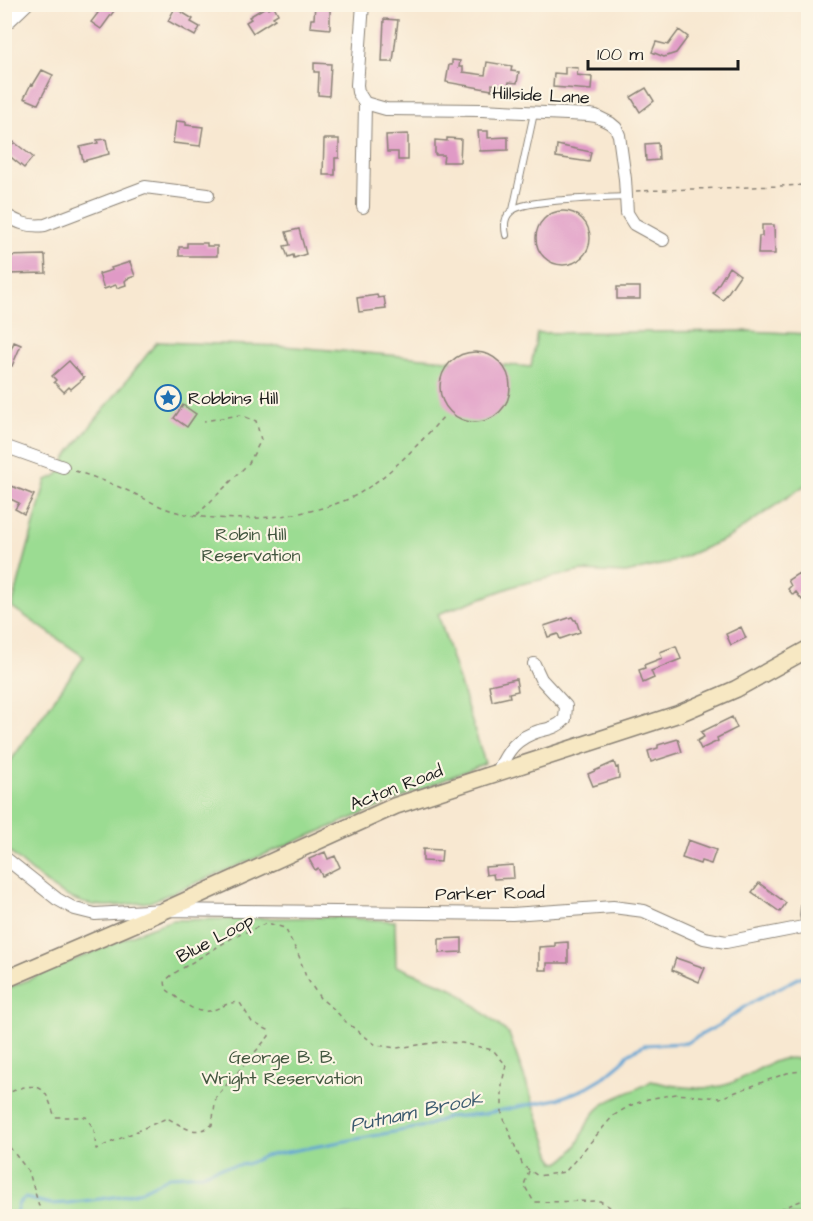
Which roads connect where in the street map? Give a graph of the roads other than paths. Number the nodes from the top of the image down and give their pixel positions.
1 (27, 4) edge
2 (363, 4) edge
3 (4, 26) edge
4 (365, 103) junction
5 (534, 112) junction
6 (626, 194) junction
7 (208, 195) dead end
8 (363, 207) dead end
9 (513, 210) junction
10 (4, 214) edge
11 (506, 235) dead end
12 (663, 240) dead end
13 (4, 446) edge
14 (63, 467) road end
15 (808, 649) edge
16 (534, 664) dead end
17 (498, 771) junction
18 (4, 857) edge
19 (808, 899) edge
20 (164, 910) junction
21 (808, 924) edge
22 (4, 980) edge

1 - 3 street
2 - 4 street
4 - 5 street, Hillside Lane
4 - 8 street
5 - 6 street, Hillside Lane
5 - 9 lane
6 - 9 lane
6 - 12 street, Hillside Lane
7 - 10 street
9 - 11 lane
13 - 14 street
15 - 17 main road, Acton Road
16 - 17 street
17 - 20 main road, Acton Road
18 - 20 street, Parker Road
19 - 21 street
20 - 21 street, Parker Road
20 - 22 main road, Acton Road

